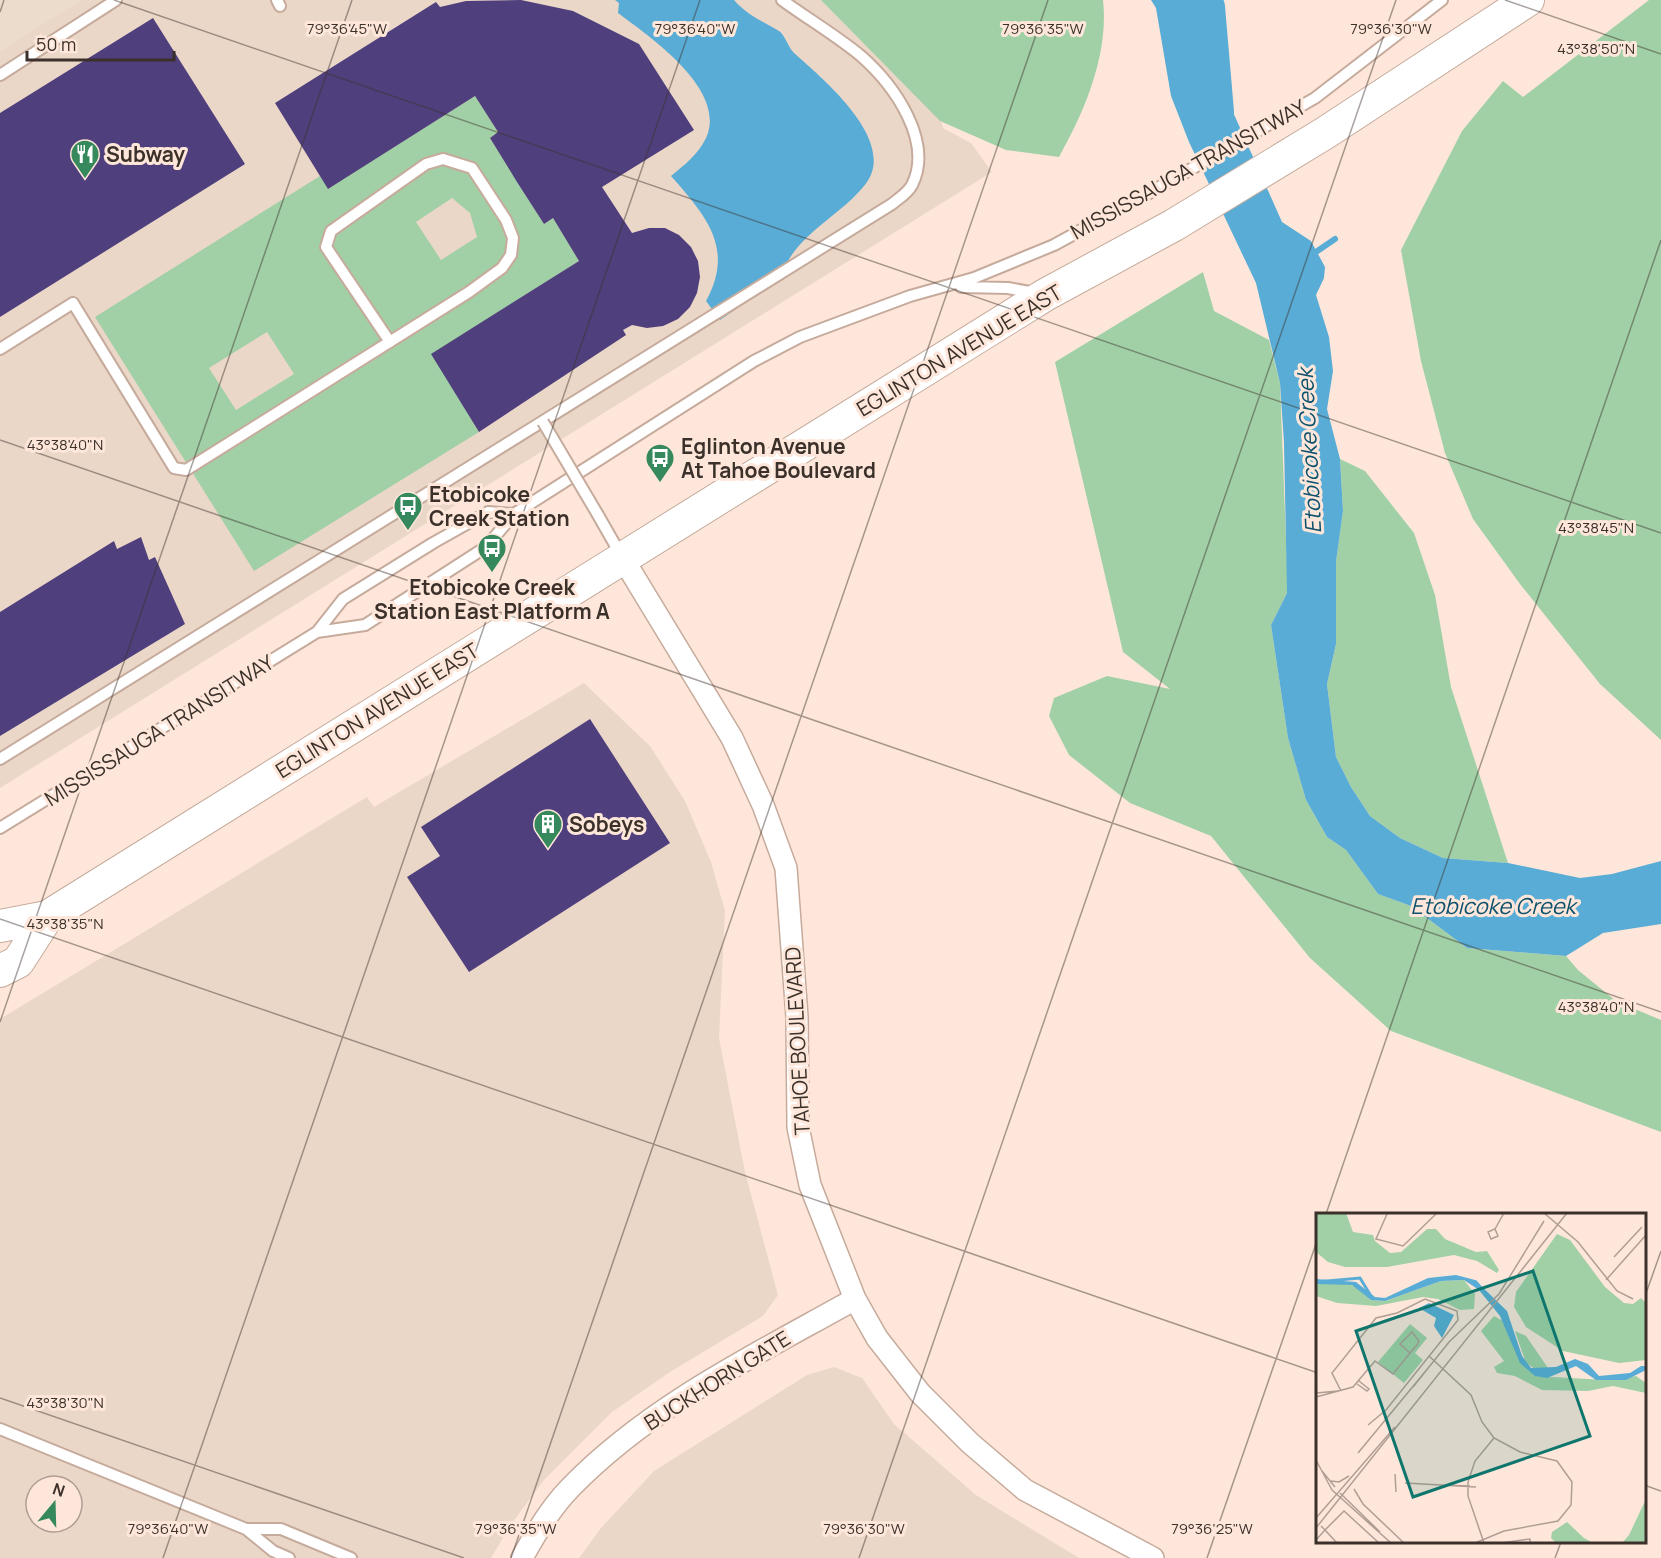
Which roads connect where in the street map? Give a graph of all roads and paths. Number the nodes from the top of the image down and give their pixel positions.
1 (116, 0) edge
2 (782, 0) edge
3 (1442, 0) edge
4 (1528, 0) edge
5 (0, 75) edge
6 (1045, 295) junction
7 (910, 296) junction
8 (390, 342) junction
9 (0, 349) edge
10 (543, 422) junction
11 (514, 514) junction
12 (622, 557) junction
13 (317, 632) junction
14 (0, 759) edge
15 (0, 828) edge
16 (47, 917) junction
17 (0, 926) edge
18 (0, 971) edge
19 (855, 1299) junction
20 (0, 1429) edge
21 (246, 1528) junction
22 (289, 1558) edge
23 (351, 1558) edge
24 (522, 1558) edge
25 (1153, 1558) edge

1 - 5 lane
2 - 10 lane
3 - 7 lane, MISSISSAUGA TRANSITWAY
4 - 6 main road, EGLINTON AVENUE EAST
6 - 7 lane, MISSISSAUGA TRANSITWAY
6 - 12 main road, EGLINTON AVENUE EAST
7 - 11 lane, MISSISSAUGA TRANSITWAY
8 - 8 lane
8 - 9 lane
10 - 12 lane, bridge
10 - 14 lane
11 - 13 lane, MISSISSAUGA TRANSITWAY
11 - 13 lane, MISSISSAUGA TRANSITWAY
12 - 16 main road, EGLINTON AVENUE EAST
12 - 19 street, TAHOE BOULEVARD
13 - 15 lane, MISSISSAUGA TRANSITWAY
16 - 17 main road, EGLINTON AVENUE EAST
16 - 18 main road, EGLINTON AVENUE EAST
19 - 24 street, BUCKHORN GATE
19 - 25 street, TAHOE BOULEVARD
20 - 21 lane
21 - 22 lane
21 - 23 lane

